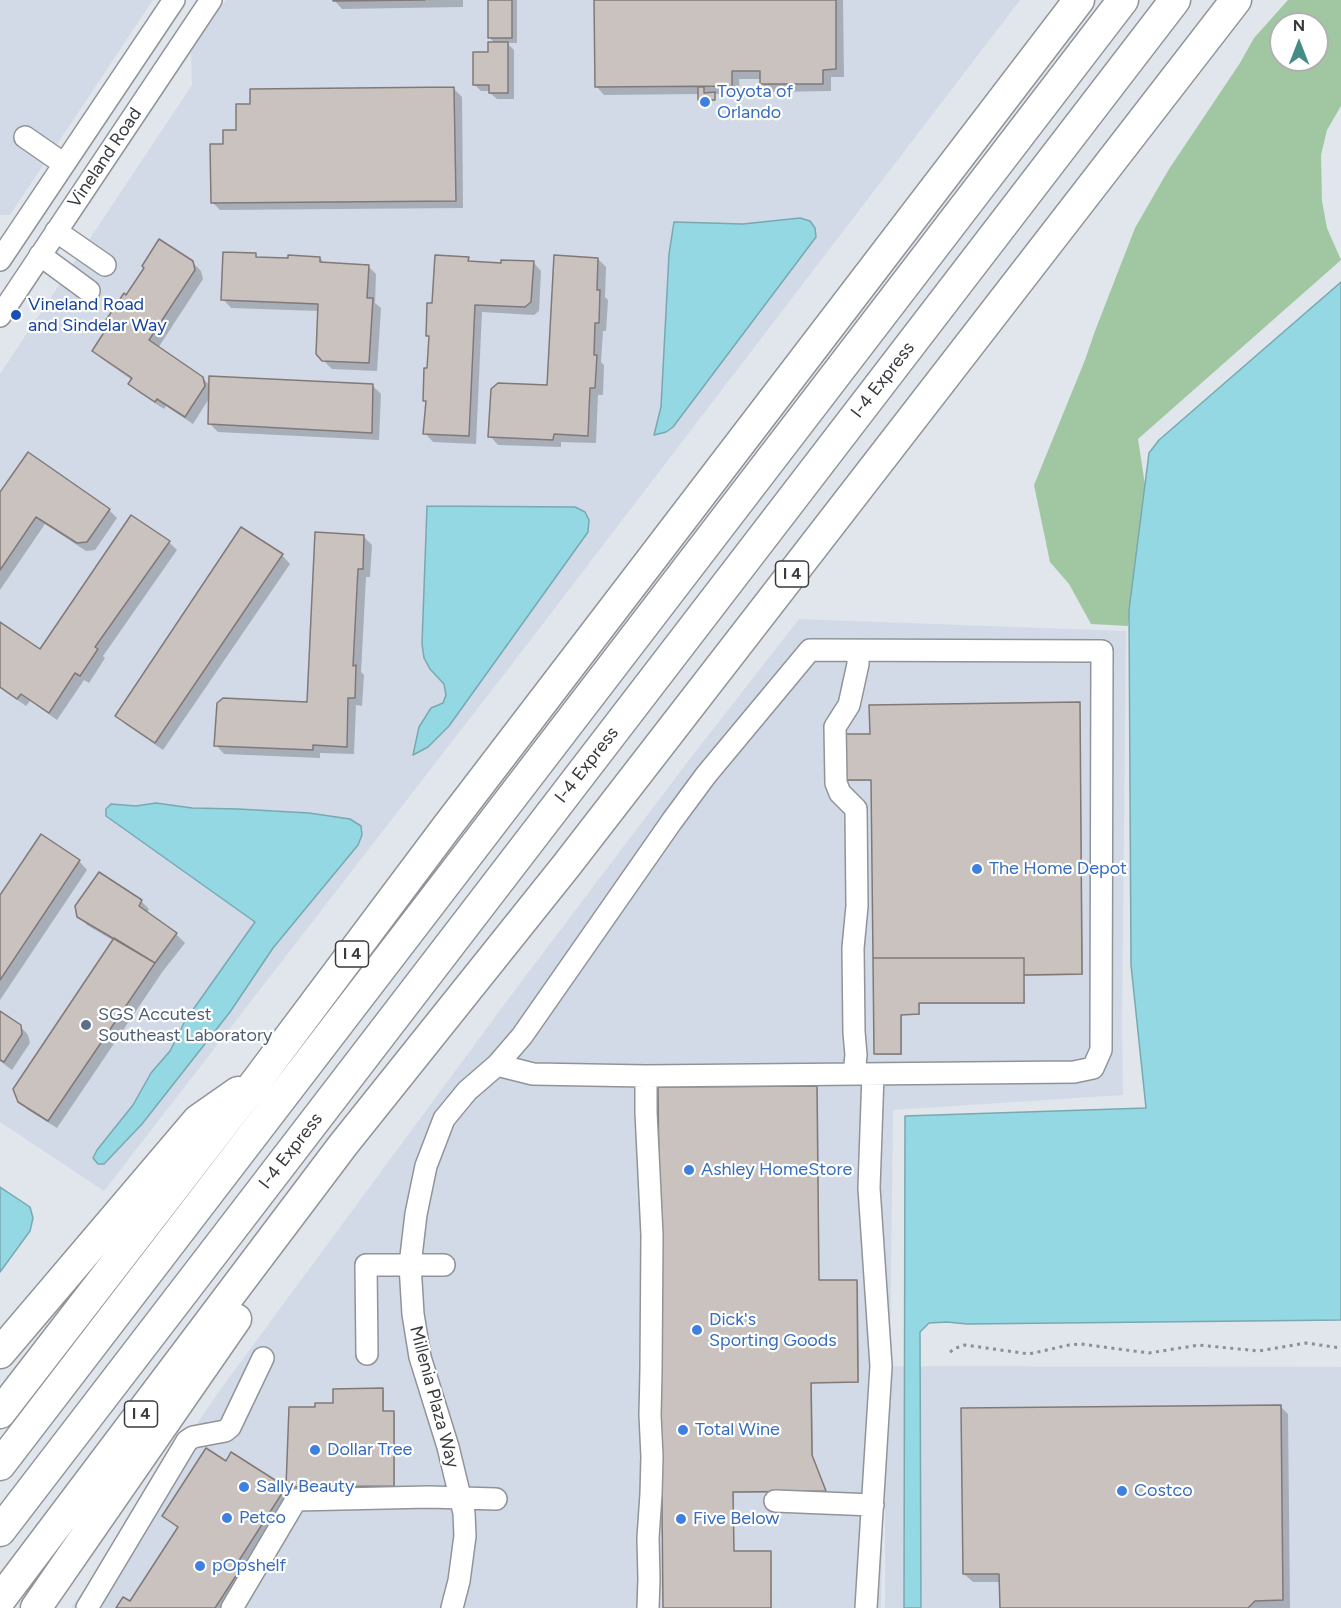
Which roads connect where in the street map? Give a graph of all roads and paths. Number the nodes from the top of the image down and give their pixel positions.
1 (211, 0) edge
2 (1079, 0) edge
3 (1123, 0) edge
4 (1175, 0) edge
5 (1236, 0) edge
6 (172, 2) edge
7 (198, 19) junction
8 (25, 137) dead end
9 (64, 164) junction
10 (56, 231) junction
11 (40, 255) junction
12 (0, 260) edge
13 (105, 265) dead end
14 (89, 291) dead end
15 (0, 316) edge
16 (858, 651) junction
17 (497, 1065) junction
18 (864, 1074) junction
19 (646, 1076) junction
20 (258, 1079) junction
21 (282, 1227) junction
22 (410, 1265) junction
23 (444, 1265) dead end
24 (1341, 1348) edge
25 (950, 1352) dead end
26 (0, 1353) edge
27 (367, 1354) dead end
28 (263, 1358) dead end
29 (0, 1413) edge
30 (0, 1466) edge
31 (460, 1498) junction
32 (495, 1499) dead end
33 (774, 1501) dead end
34 (873, 1505) junction
35 (0, 1531) edge
36 (0, 1600) edge
37 (36, 1608) edge
38 (87, 1608) edge
39 (232, 1608) edge
40 (452, 1608) edge
41 (648, 1608) edge
42 (866, 1608) edge

1 - 7 street, Vineland Road
2 - 20 highway, I 4
3 - 30 highway
4 - 35 highway, I-4 Express
5 - 21 highway, I 4
6 - 7 street
6 - 9 street, Vineland Road
7 - 10 street, Vineland Road
8 - 9 street
9 - 12 street, Vineland Road
10 - 11 street, Vineland Road
10 - 13 street
11 - 14 street
11 - 15 street, Vineland Road
16 - 17 street, Millenia Plaza Way
16 - 18 street
16 - 18 street
17 - 19 street
17 - 22 street, Millenia Plaza Way
18 - 19 street
18 - 34 street
19 - 41 street
20 - 26 highway
20 - 29 highway, I 4
21 - 36 highway, I 4
21 - 37 highway
22 - 23 street
22 - 27 street
22 - 31 street, Millenia Plaza Way
24 - 25 path
28 - 38 street
31 - 32 street
31 - 39 street
31 - 40 street, Millenia Plaza Way
33 - 34 street
34 - 42 street

